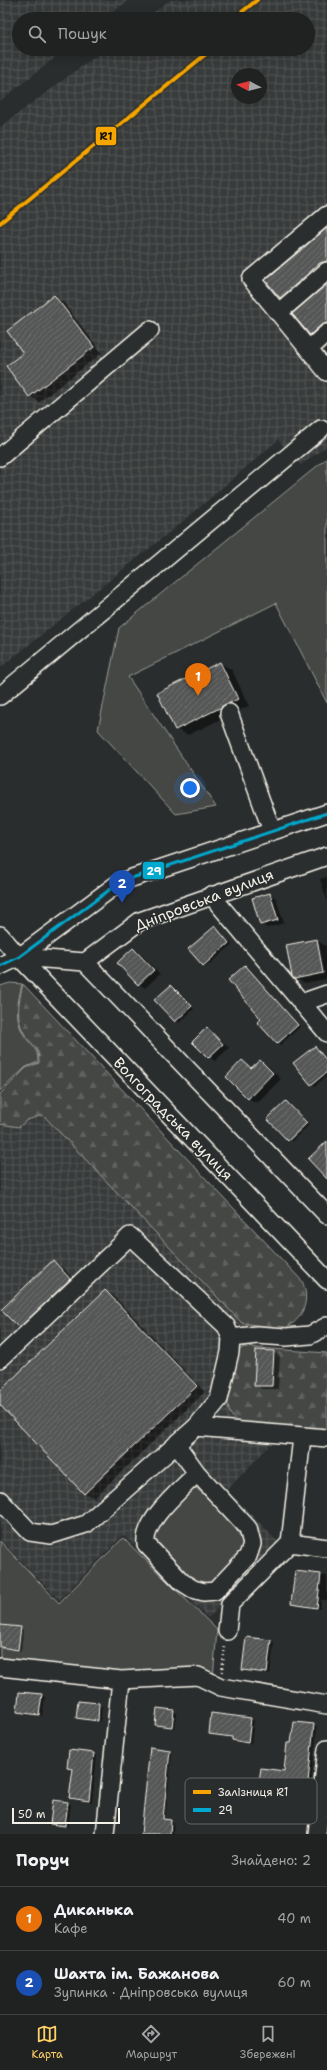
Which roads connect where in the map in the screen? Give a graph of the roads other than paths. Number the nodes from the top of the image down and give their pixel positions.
1 (327, 215) edge
2 (327, 271) edge
3 (278, 313) junction
4 (150, 330) dead end
5 (327, 333) edge
6 (309, 349) junction
7 (327, 372) edge
8 (321, 429) dead end
9 (0, 457) edge
10 (0, 696) edge
11 (230, 713) dead end
12 (327, 813) edge
13 (272, 831) junction
14 (327, 856) edge
15 (211, 895) junction
16 (0, 935) edge
17 (18, 957) junction
18 (85, 962) junction
19 (0, 966) edge
20 (327, 994) edge
21 (301, 1004) junction
22 (327, 1033) edge
23 (327, 1215) edge
24 (327, 1280) edge
25 (327, 1326) edge
26 (231, 1338) junction
27 (0, 1359) edge
28 (196, 1427) junction
29 (302, 1437) junction
30 (327, 1438) edge
31 (176, 1444) junction
32 (197, 1474) junction
33 (0, 1500) edge
34 (290, 1543) junction
35 (327, 1548) edge
36 (226, 1631) road end
37 (0, 1667) edge
38 (121, 1680) junction
39 (327, 1705) edge
40 (327, 1749) edge
41 (105, 1834) edge
42 (317, 1834) edge

1 - 3 street
2 - 3 street
3 - 6 street
4 - 9 street
5 - 6 street
6 - 7 street
8 - 10 street
11 - 13 street
12 - 13 street
13 - 17 street
14 - 15 street, Дніпровська вулиця
15 - 18 street, Дніпровська вулиця
15 - 21 street
16 - 17 street, Волгоградська вулиця
17 - 18 street
17 - 19 street
17 - 24 street, Волгоградська вулиця
18 - 23 street
20 - 21 street
21 - 22 street
25 - 26 street
26 - 27 street
26 - 28 street
28 - 29 street
28 - 31 street
29 - 30 street
29 - 34 street
31 - 32 street
31 - 33 street
32 - 32 street
34 - 35 street
34 - 36 street
37 - 38 street
38 - 39 street
38 - 41 street
40 - 42 street

